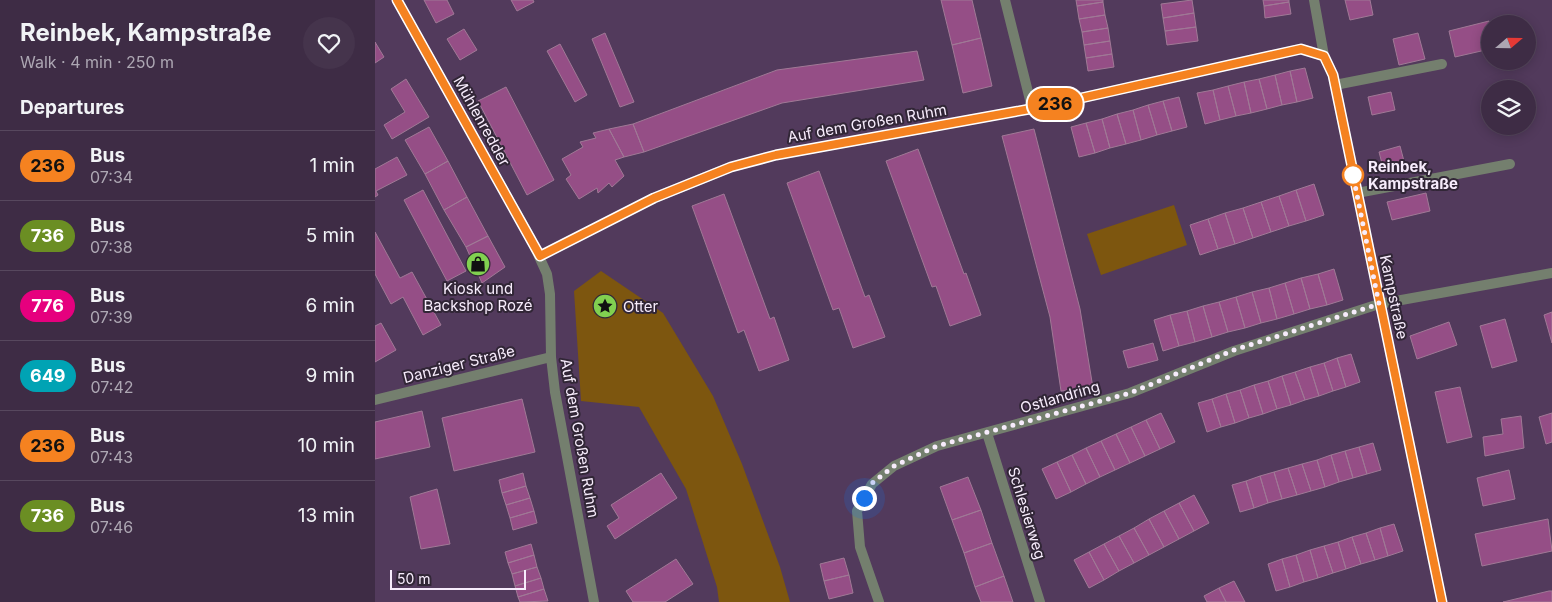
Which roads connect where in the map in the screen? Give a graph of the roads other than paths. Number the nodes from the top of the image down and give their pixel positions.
1 (397, 0) edge
2 (1005, 0) edge
3 (1314, 0) edge
4 (1324, 56) junction
5 (1442, 64) dead end
6 (1335, 85) junction
7 (1032, 108) junction
8 (1510, 164) dead end
9 (1357, 193) junction
10 (540, 256) junction
11 (1552, 273) edge
12 (1379, 304) junction
13 (551, 357) junction
14 (375, 400) edge
15 (987, 433) junction
16 (594, 602) edge
17 (879, 602) edge
18 (1040, 602) edge
19 (1442, 602) edge

1 - 10 street, Mühlenredder
2 - 7 street
3 - 4 street, Kampstraße
4 - 6 street, Kampstraße
4 - 7 street, Auf dem Großen Ruhm
5 - 6 street
6 - 9 street, Kampstraße
7 - 10 street, Auf dem Großen Ruhm
8 - 9 street
9 - 12 street, Kampstraße
10 - 13 street, Auf dem Großen Ruhm
11 - 12 street, Ostlandring
12 - 15 street, Ostlandring
12 - 19 street, Kampstraße
13 - 14 street, Danziger Straße
13 - 16 street, Auf dem Großen Ruhm
15 - 17 street, Ostlandring
15 - 18 street, Schlesierweg

